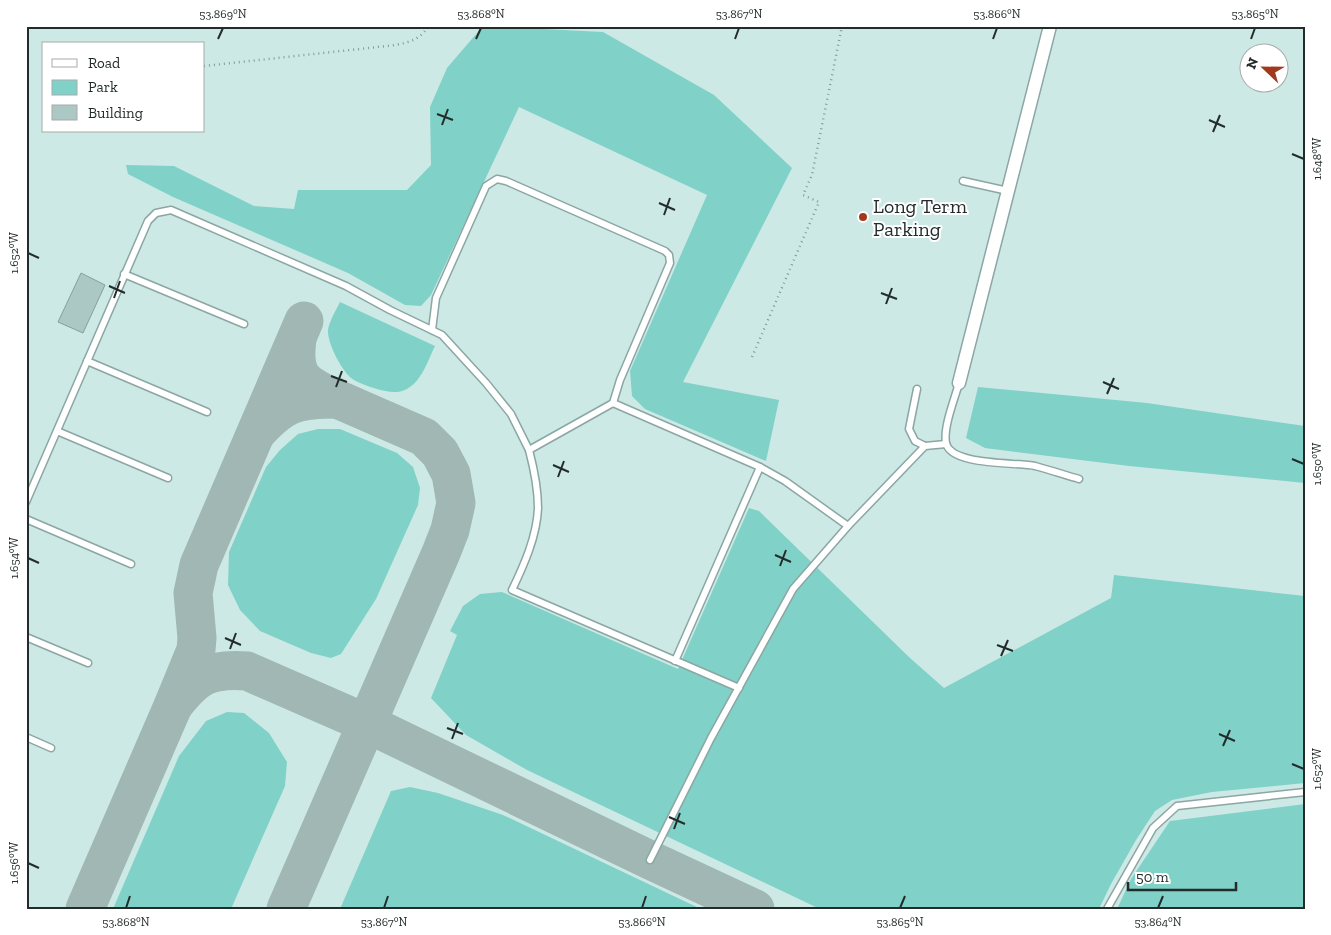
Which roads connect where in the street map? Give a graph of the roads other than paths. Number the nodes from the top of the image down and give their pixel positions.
1 (1050, 26) edge
2 (963, 181) dead end
3 (1008, 191) junction
4 (124, 274) junction
5 (244, 324) dead end
6 (432, 330) junction
7 (87, 361) junction
8 (959, 383) joint
9 (918, 389) dead end
10 (613, 403) junction
11 (207, 412) dead end
12 (57, 431) junction
13 (946, 444) junction
14 (925, 446) junction
15 (529, 450) junction
16 (760, 467) junction
17 (168, 478) dead end
18 (1079, 479) dead end
19 (26, 502) edge
20 (26, 519) edge
21 (848, 526) junction
22 (131, 564) dead end
23 (26, 637) edge
24 (675, 661) junction
25 (88, 663) dead end
26 (739, 688) junction
27 (26, 737) edge
28 (50, 748) dead end
29 (1305, 792) edge
30 (650, 860) dead end
31 (1107, 909) edge

1 - 3 street
2 - 3 lane
3 - 8 street
4 - 5 lane
4 - 6 lane
4 - 7 lane
6 - 10 lane
6 - 15 lane
7 - 11 lane
7 - 12 lane
8 - 13 lane
9 - 14 lane
10 - 15 lane
10 - 16 lane
12 - 17 lane
12 - 19 lane
13 - 14 lane
13 - 18 lane
14 - 21 lane
15 - 24 lane
16 - 21 lane
16 - 24 lane
20 - 22 lane
21 - 26 lane
23 - 25 lane
24 - 26 lane
26 - 30 lane
27 - 28 lane
29 - 31 lane

